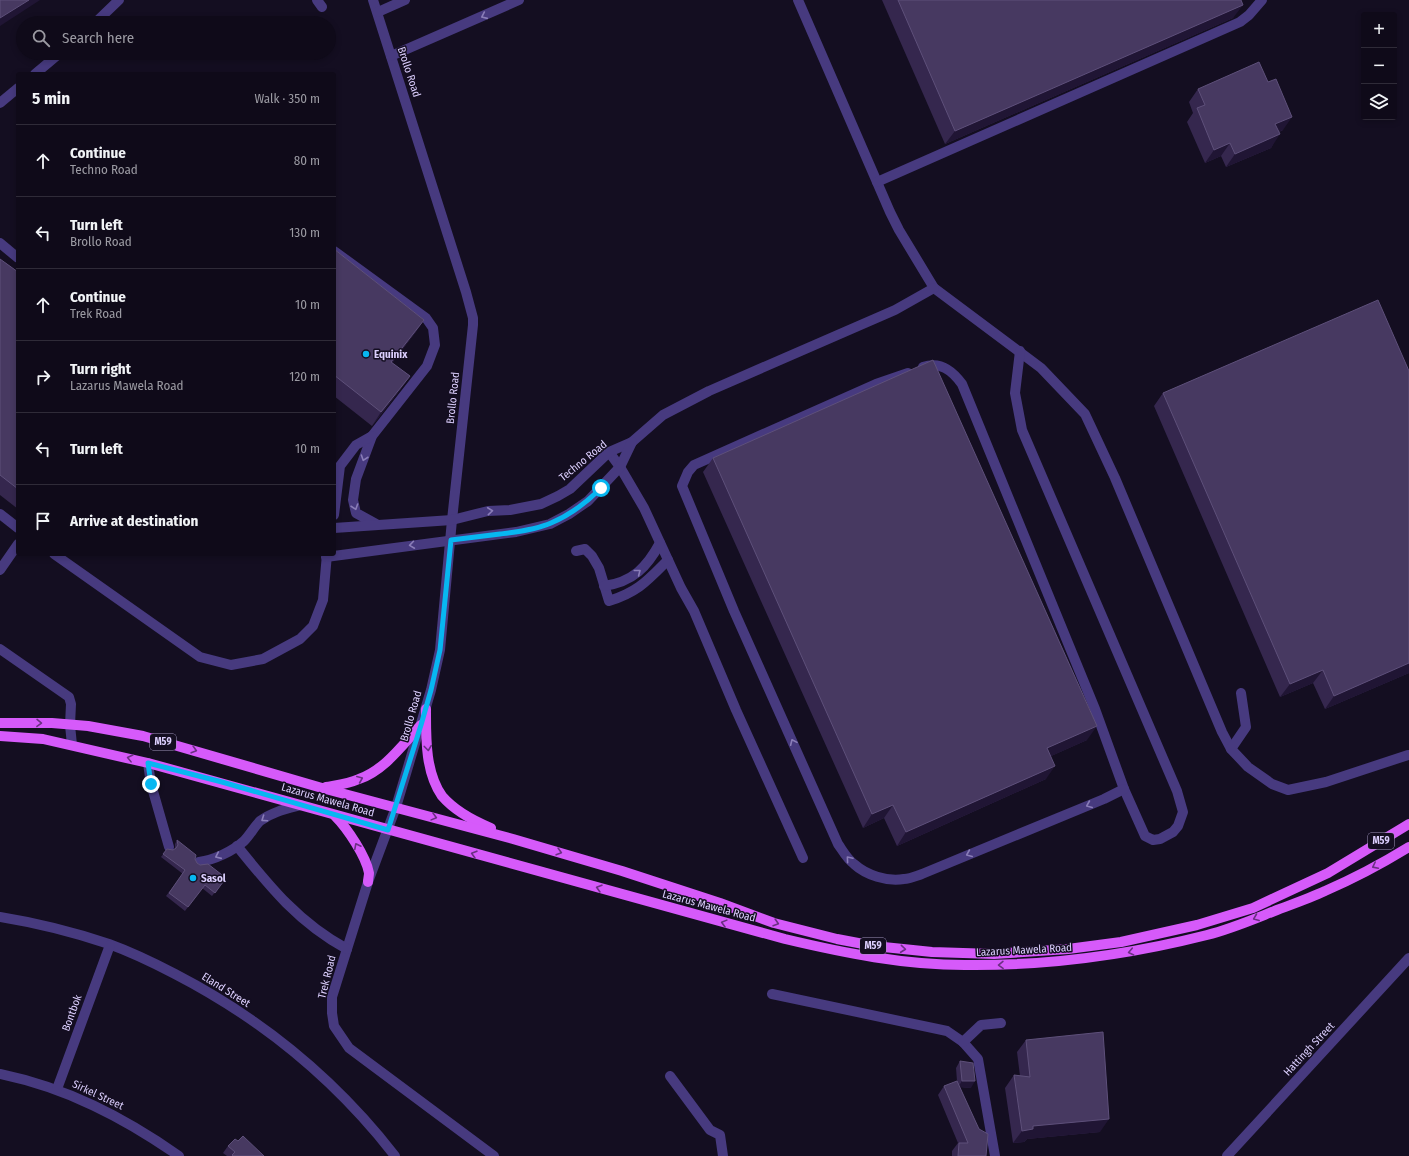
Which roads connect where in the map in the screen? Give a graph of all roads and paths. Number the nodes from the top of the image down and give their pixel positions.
1 (119, 0) edge
2 (374, 0) edge
3 (405, 0) edge
4 (519, 0) edge
5 (798, 0) edge
6 (1262, 0) edge
7 (378, 12) junction
8 (102, 16) edge
9 (391, 56) junction
10 (52, 60) edge
11 (37, 72) edge
12 (16, 90) edge
13 (0, 103) edge
14 (877, 182) junction
15 (0, 243) edge
16 (336, 252) edge
17 (16, 256) edge
18 (934, 288) junction
19 (1020, 352) junction
20 (372, 436) junction
21 (632, 442) junction
22 (609, 452) junction
23 (620, 467) junction
24 (336, 499) edge
25 (0, 514) edge
26 (452, 520) junction
27 (376, 525) junction
28 (16, 526) edge
29 (336, 528) edge
30 (451, 540) junction
31 (660, 543) junction
32 (16, 547) edge
33 (576, 551) dead end
34 (336, 555) edge
35 (57, 556) edge
36 (327, 556) edge
37 (668, 560) junction
38 (0, 570) edge
39 (604, 586) junction
40 (0, 650) edge
41 (1241, 693) dead end
42 (426, 709) junction
43 (0, 723) edge
44 (70, 725) junction
45 (421, 725) junction
46 (0, 736) edge
47 (72, 745) junction
48 (1231, 749) junction
49 (1408, 755) dead end
50 (148, 763) junction
51 (322, 788) junction
52 (1124, 789) junction
53 (300, 806) junction
54 (396, 806) junction
55 (334, 815) junction
56 (1409, 824) edge
57 (388, 830) junction
58 (513, 839) junction
59 (169, 846) dead end
60 (236, 846) junction
61 (1409, 847) edge
62 (803, 858) dead end
63 (199, 862) edge
64 (368, 882) junction
65 (0, 917) edge
66 (110, 945) junction
67 (346, 949) junction
68 (1409, 958) edge
69 (772, 994) dead end
70 (1001, 1023) dead end
71 (963, 1042) junction
72 (0, 1074) edge
73 (670, 1076) dead end
74 (57, 1089) junction
75 (179, 1156) edge
76 (395, 1156) edge
77 (494, 1156) edge
78 (723, 1156) edge
79 (995, 1156) edge
80 (1227, 1156) edge

1 - 8 street
2 - 7 street, Brollo Road
3 - 7 street
4 -> 9 street
5 - 14 street
6 - 14 street
7 - 9 street, Brollo Road
9 - 26 street, Brollo Road
10 - 11 street
12 - 13 street
14 - 18 street
15 - 17 street
16 - 20 street
18 - 19 street
18 - 21 street
19 - 48 street
19 - 52 street
20 - 24 street
20 -> 27 street
21 - 22 street, Techno Road
21 - 23 street
22 - 23 street
26 -> 22 street, Techno Road
23 - 30 street
23 - 31 street
25 - 28 street
26 - 27 street, Techno Road
26 - 30 street, Brollo Road
27 - 29 street, Techno Road
30 -> 34 street
30 - 42 street, Brollo Road
31 - 37 street
39 -> 31 street
32 - 38 street
33 - 39 street
35 - 36 street
37 - 39 street
37 - 62 street
40 - 44 street
41 - 48 street
42 - 45 street, Brollo Road
42 -> 58 main road
43 -> 44 main road, Lazarus Mawela Road / M59
44 - 47 street
44 -> 51 main road, Lazarus Mawela Road / M59
51 -> 45 main road
45 - 54 street, Brollo Road
46 - 47 main road, Lazarus Mawela Road / M59
50 -> 47 main road, Lazarus Mawela Road / M59
48 - 49 street
50 - 53 main road, Lazarus Mawela Road / M59
50 - 59 street
51 - 54 main road, M59
52 -> 52 street
53 - 55 main road, Lazarus Mawela Road / M59
53 -> 60 street
54 - 57 street, Trek Road
54 -> 58 main road, Lazarus Mawela Road / M59
55 - 57 main road, Lazarus Mawela Road / M59
64 -> 55 main road
58 -> 56 main road, Lazarus Mawela Road / M59
61 -> 57 main road, Lazarus Mawela Road / M59
57 - 64 street, Trek Road
60 -> 63 street
60 - 67 street
64 - 67 street, Trek Road
65 - 66 street, Eland Street
66 - 74 street, Bontbok
66 - 76 street, Eland Street
67 - 77 street, Trek Road
68 - 80 street, Hattingh Street
69 - 71 street
70 - 71 street
71 - 79 street
72 - 74 street, Sirkel Street
73 - 78 street
74 - 75 street, Sirkel Street

